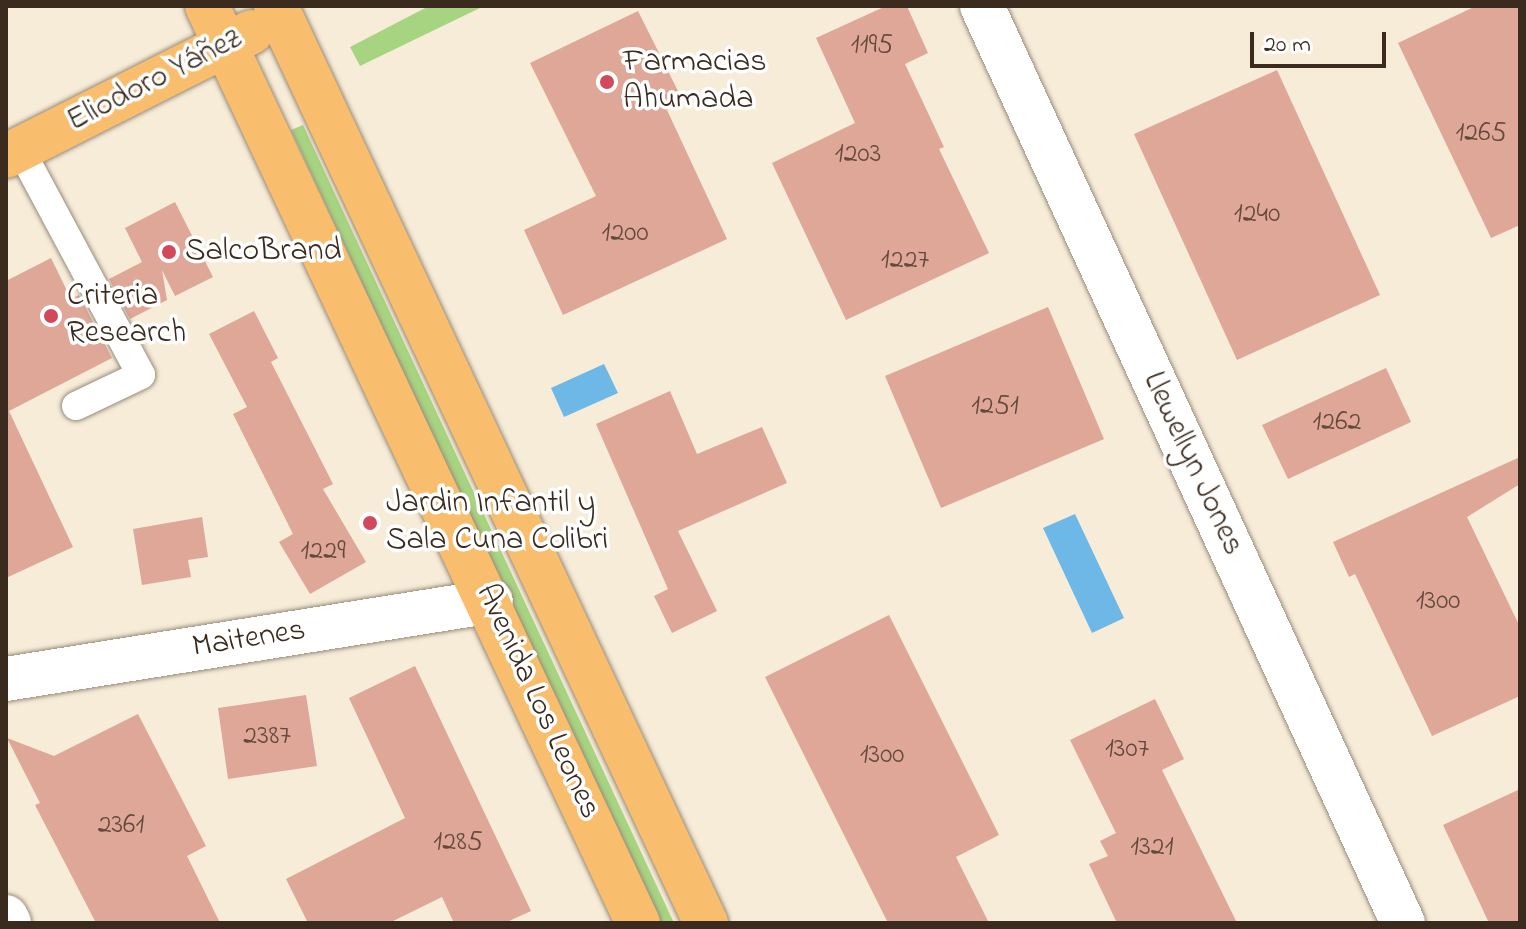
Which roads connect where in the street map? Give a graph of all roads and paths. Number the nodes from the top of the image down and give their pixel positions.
1 (207, 6) edge
2 (982, 6) edge
3 (287, 10) edge
4 (225, 46) junction
5 (13, 152) edge
6 (76, 406) dead end
7 (491, 601) junction
8 (6, 679) edge
9 (6, 917) edge
10 (9, 923) edge
11 (638, 923) edge
12 (706, 923) edge
13 (1403, 923) edge

1 - 4 main road, Avenida Los Leones
2 - 13 street, Llewellyn Jones
3 - 4 main road, Eliodoro Yáñez
3 - 12 main road, Avenida Los Leones
4 - 5 main road, Eliodoro Yáñez
4 - 7 main road, Avenida Los Leones
5 - 6 lane
7 - 8 street, Maitenes
7 - 11 main road, Avenida Los Leones
9 - 10 street

